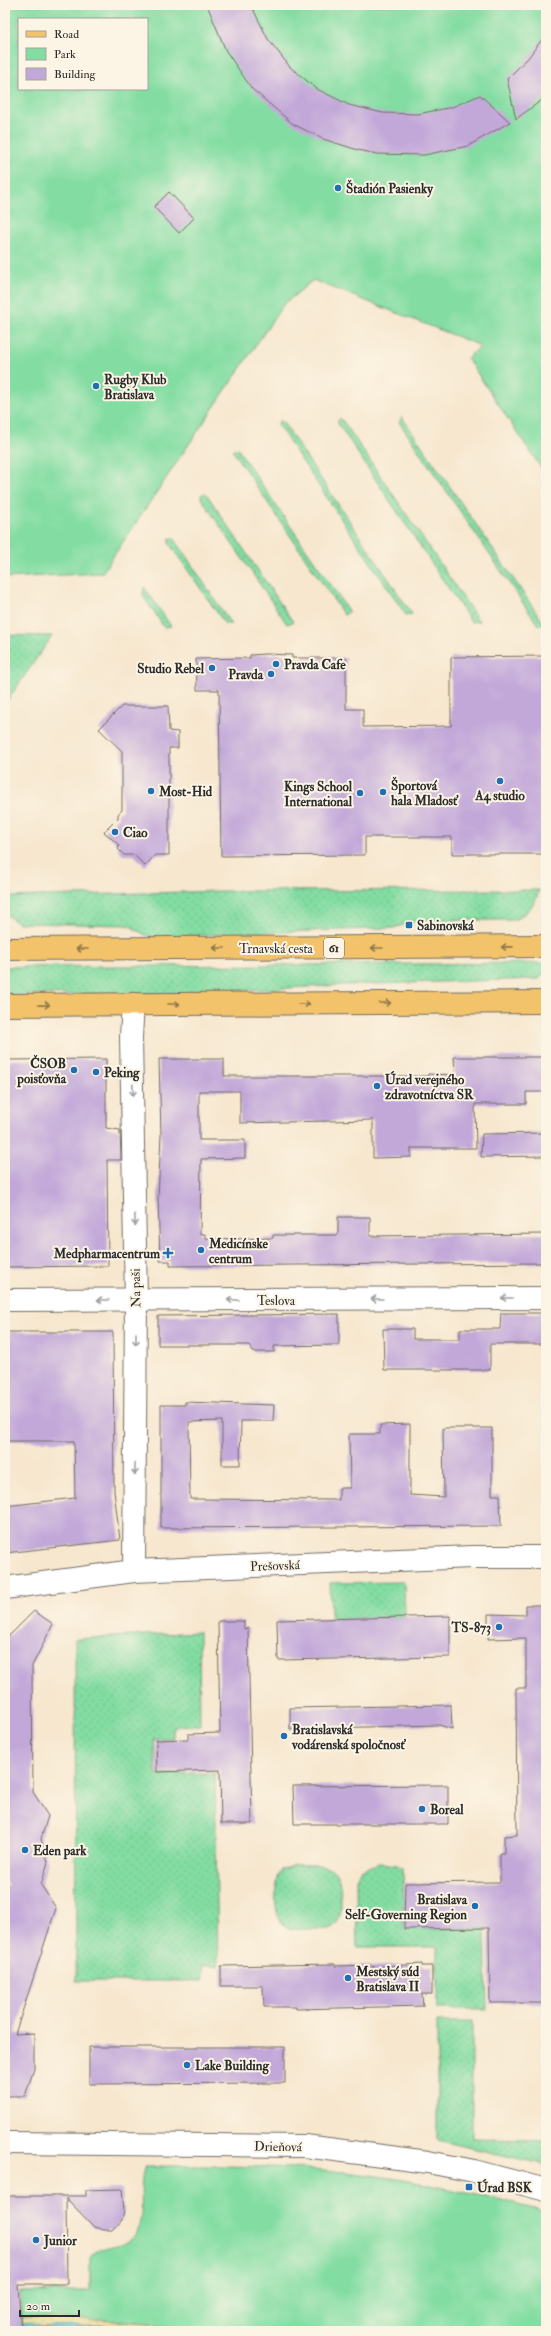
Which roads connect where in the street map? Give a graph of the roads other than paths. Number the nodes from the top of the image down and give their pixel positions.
1 (546, 946) edge
2 (5, 949) edge
3 (546, 1002) edge
4 (133, 1004) junction
5 (5, 1005) edge
6 (546, 1298) edge
7 (5, 1300) edge
8 (136, 1300) junction
9 (546, 1557) edge
10 (134, 1571) junction
11 (5, 1588) edge
12 (5, 2143) edge
13 (546, 2190) edge

1 -> 2 main road, Trnavská cesta / 61
4 -> 3 main road
5 -> 4 main road
4 -> 8 street, Na paši
6 -> 8 street, Teslova
8 -> 7 street, Teslova
8 -> 10 street, Na paši
9 - 10 street, Prešovská
10 - 11 street, Prešovská
12 - 13 street, Drieňová

